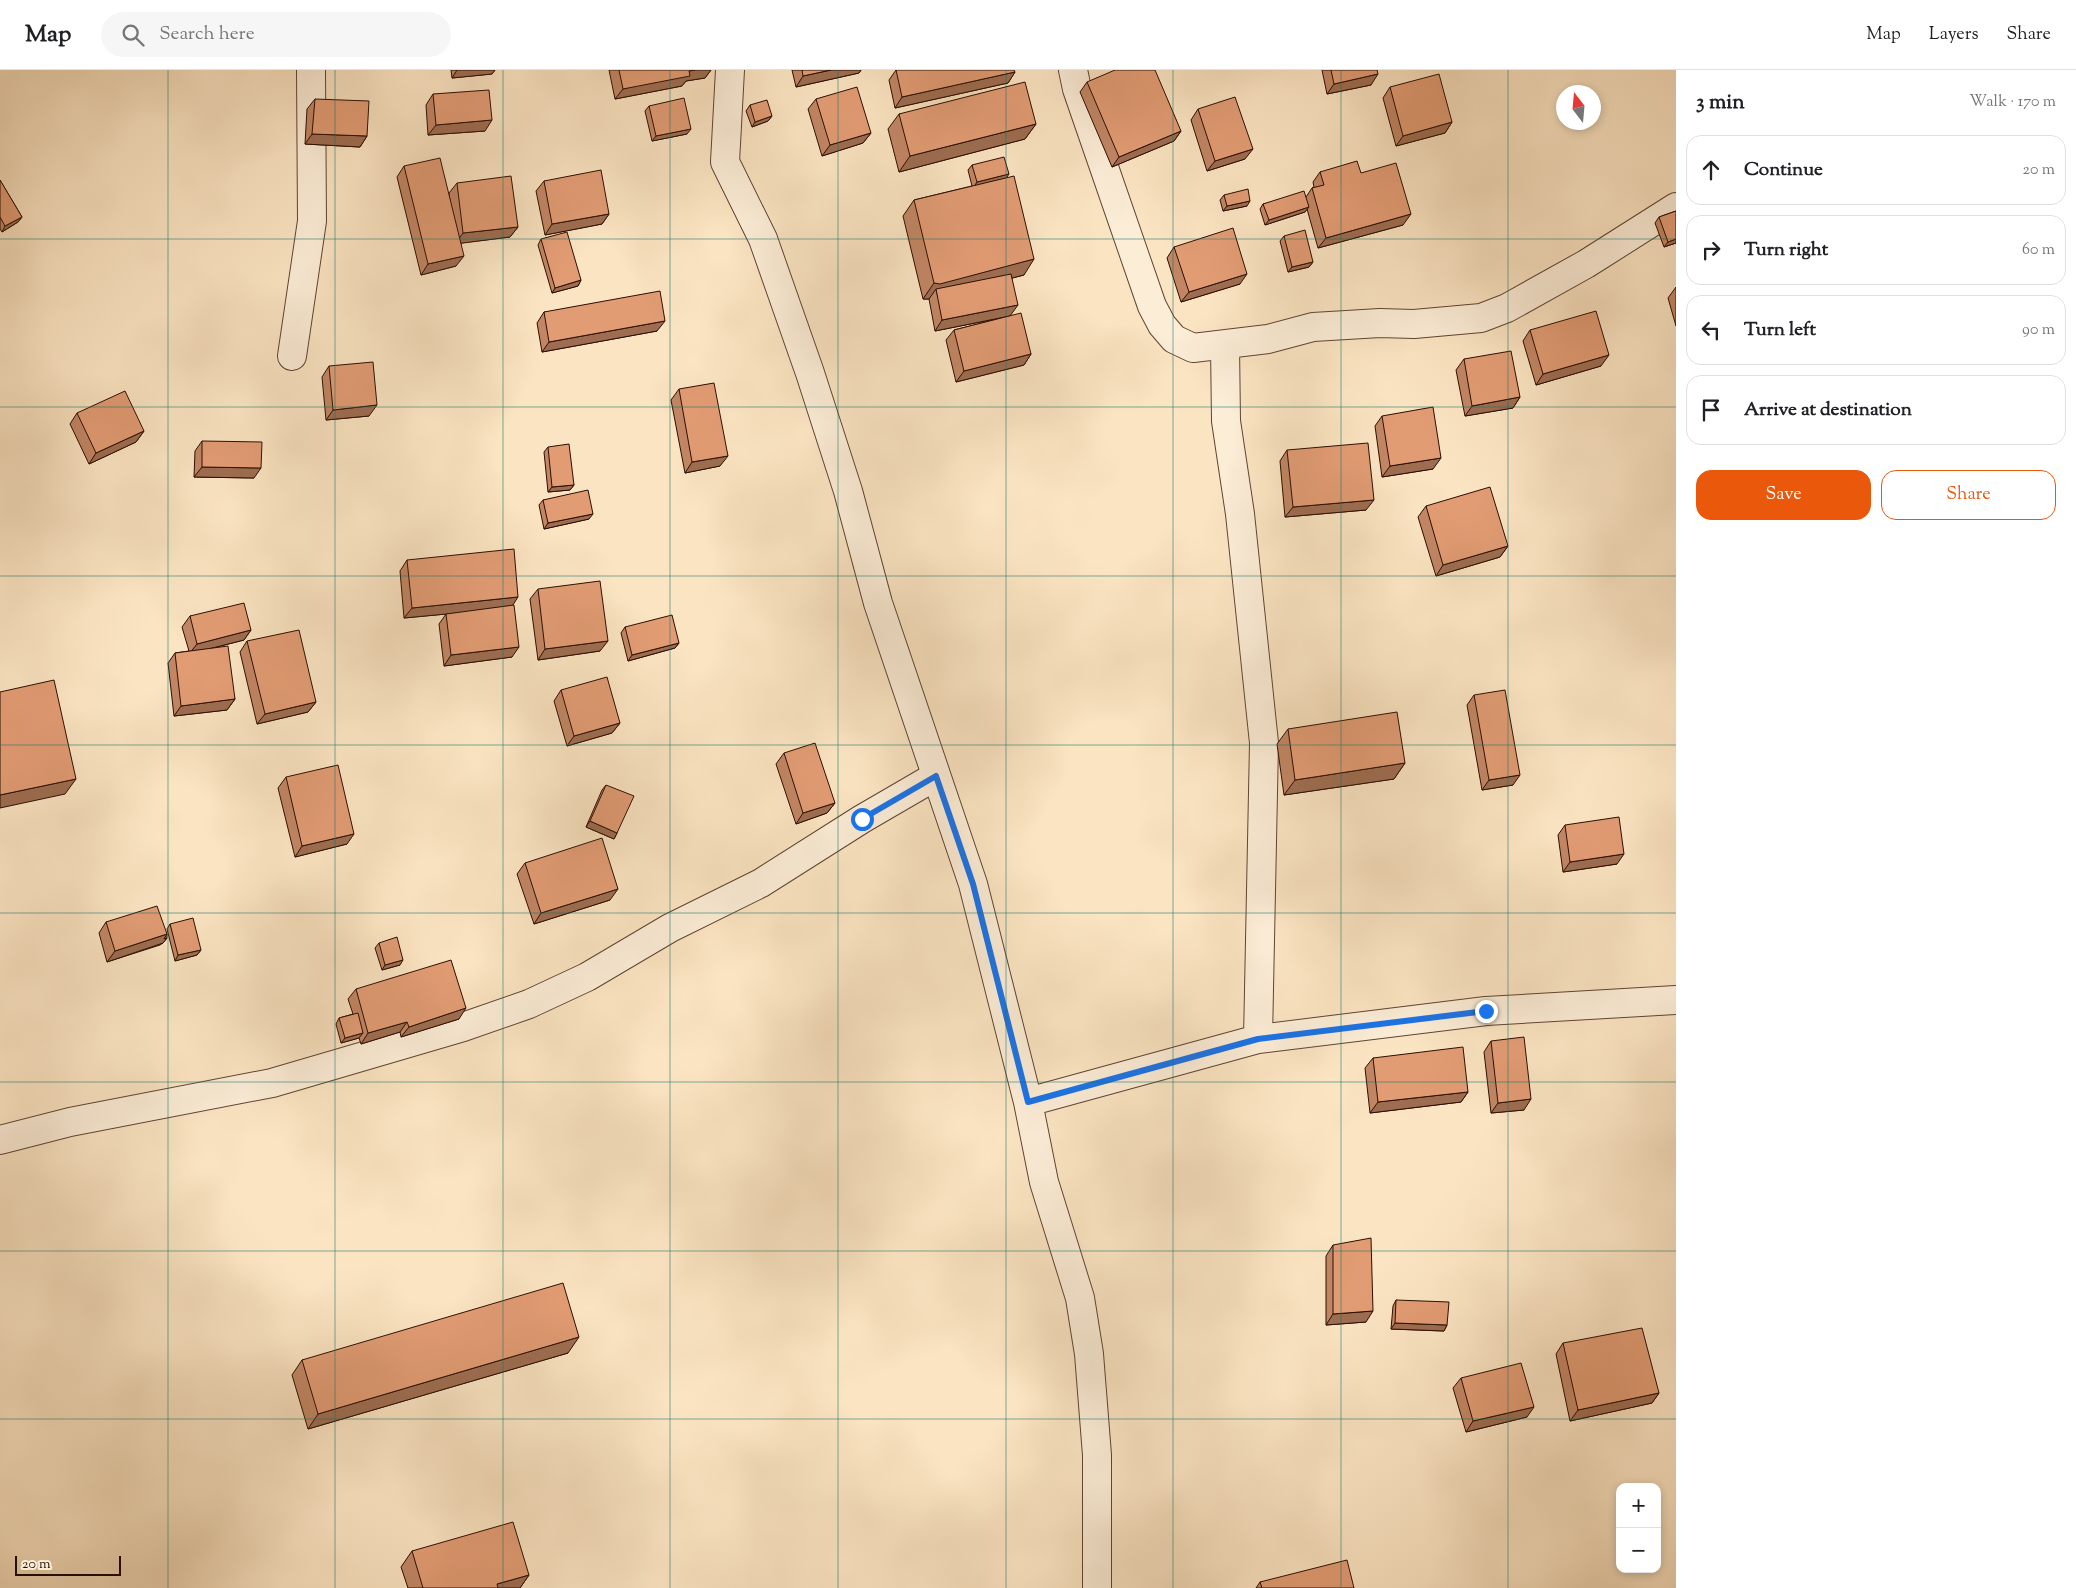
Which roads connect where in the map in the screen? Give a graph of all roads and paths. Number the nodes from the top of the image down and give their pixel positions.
1 (311, 70) edge
2 (730, 70) edge
3 (1073, 70) edge
4 (1676, 207) edge
5 (1225, 346) junction
6 (292, 356) dead end
7 (936, 776) junction
8 (1676, 1000) edge
9 (1258, 1039) junction
10 (1028, 1102) junction
11 (0, 1140) edge
12 (1097, 1588) edge

1 - 6 street
2 - 7 street
3 - 5 street
4 - 5 street
5 - 9 street
7 - 10 street
7 - 11 street
8 - 9 street
9 - 10 street
10 - 12 street

